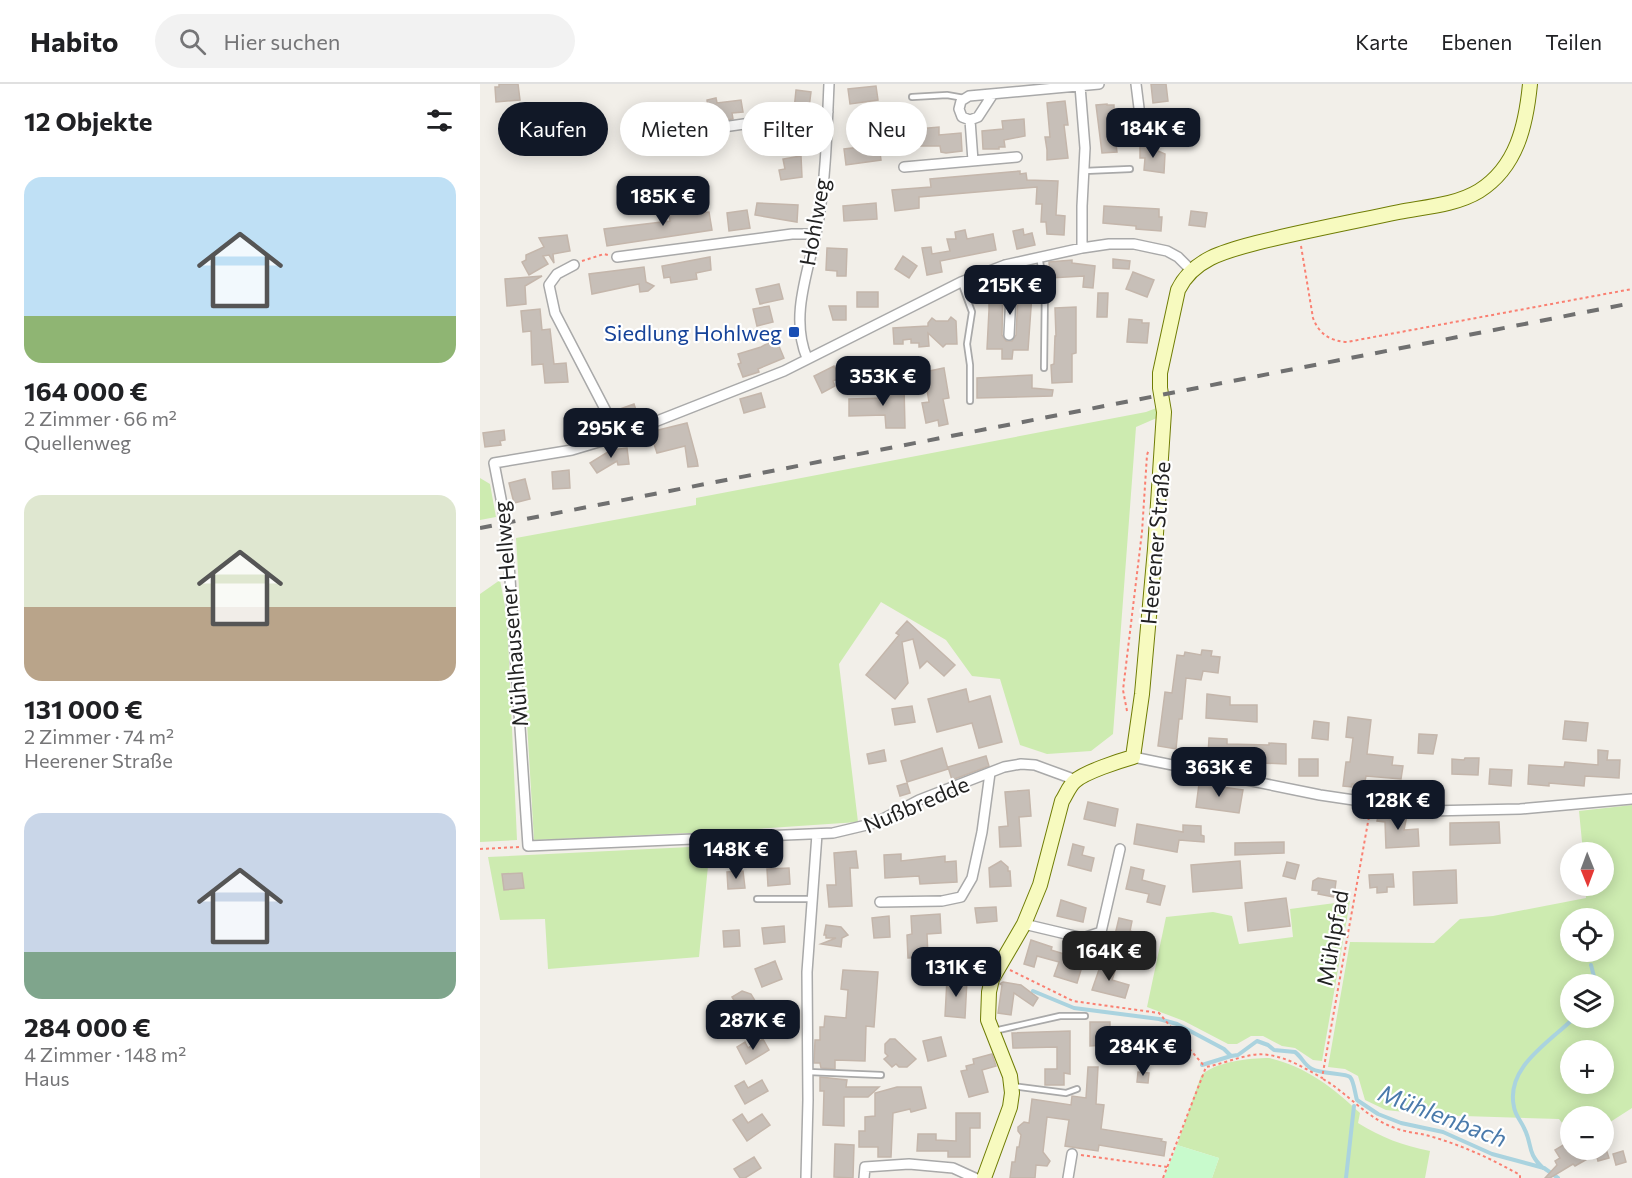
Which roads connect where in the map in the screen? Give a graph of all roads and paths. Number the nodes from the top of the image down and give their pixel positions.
1 (829, 84) edge
2 (1100, 84) edge
3 (1136, 84) edge
4 (1530, 84) edge
5 (1080, 86) junction
6 (993, 94) junction
7 (912, 97) dead end
8 (964, 98) junction
9 (828, 102) edge
10 (1139, 108) dead end
11 (970, 120) junction
12 (825, 156) edge
13 (1017, 157) dead end
14 (974, 161) junction
15 (904, 167) dead end
16 (1130, 169) dead end
17 (1084, 171) junction
18 (1299, 232) junction
19 (816, 234) junction
20 (1083, 248) junction
21 (617, 257) joint
22 (1039, 257) junction
23 (574, 265) joint
24 (1005, 265) junction
25 (1191, 270) junction
26 (961, 282) junction
27 (1632, 289) edge
28 (1009, 335) dead end
29 (807, 358) junction
30 (1044, 368) dead end
31 (970, 401) dead end
32 (619, 436) junction
33 (1150, 445) dead end
34 (1127, 712) dead end
35 (1133, 757) junction
36 (990, 773) junction
37 (1076, 780) junction
38 (1632, 800) edge
39 (1371, 803) junction
40 (817, 834) junction
41 (528, 846) junction
42 (480, 849) edge
43 (1120, 849) dead end
44 (757, 899) dead end
45 (813, 899) junction
46 (880, 902) dead end
47 (1024, 924) junction
48 (1001, 963) junction
49 (1085, 1016) dead end
50 (992, 1031) junction
51 (1204, 1065) junction
52 (807, 1072) junction
53 (881, 1075) dead end
54 (1322, 1077) junction
55 (1011, 1086) junction
56 (1077, 1089) dead end
57 (1072, 1154) joint
58 (1167, 1167) junction
59 (806, 1178) edge
60 (864, 1178) edge
61 (975, 1178) edge
62 (984, 1178) edge
63 (1068, 1178) edge
64 (1163, 1178) edge
65 (1520, 1178) edge

1 - 9 street, Hohlweg
2 - 5 street
3 - 10 street
4 - 18 street
5 - 6 street
5 - 17 street
6 - 8 street
6 - 11 street
7 - 8 lane
8 - 11 street
11 - 14 street
12 - 19 street, Hohlweg
13 - 14 street
14 - 15 street
16 - 17 lane
17 - 20 street
18 - 25 street
18 - 27 path
19 - 21 street
19 - 29 street, Hohlweg
20 - 22 street, Mühlhausener Hellweg
20 - 25 street, Mühlhausener Hellweg
21 - 23 path
22 - 24 street, Mühlhausener Hellweg
22 - 30 lane
23 - 32 street
24 - 26 street, Mühlhausener Hellweg
24 - 28 street
25 - 35 street, Heerener Straße
26 - 29 street, Mühlhausener Hellweg
26 - 31 lane
29 - 32 street, Mühlhausener Hellweg
32 - 41 street, Mühlhausener Hellweg
33 - 34 path
35 - 37 street
35 - 39 street
36 - 37 street, Nußbredde
36 - 40 street, Nußbredde
36 - 46 street
37 - 47 street
38 - 39 street
39 - 54 path, Mühlpfad
40 - 41 street
40 - 45 street
41 - 42 path
43 - 47 street
44 - 45 lane
45 - 52 street
47 - 48 street
48 - 50 street
48 - 51 path
49 - 50 lane
50 - 55 street
51 - 54 path
51 - 58 path
52 - 53 lane
52 - 59 street
54 - 65 path
55 - 56 lane
55 - 62 street
57 - 58 path
57 - 63 street
58 - 64 path
60 - 61 street

